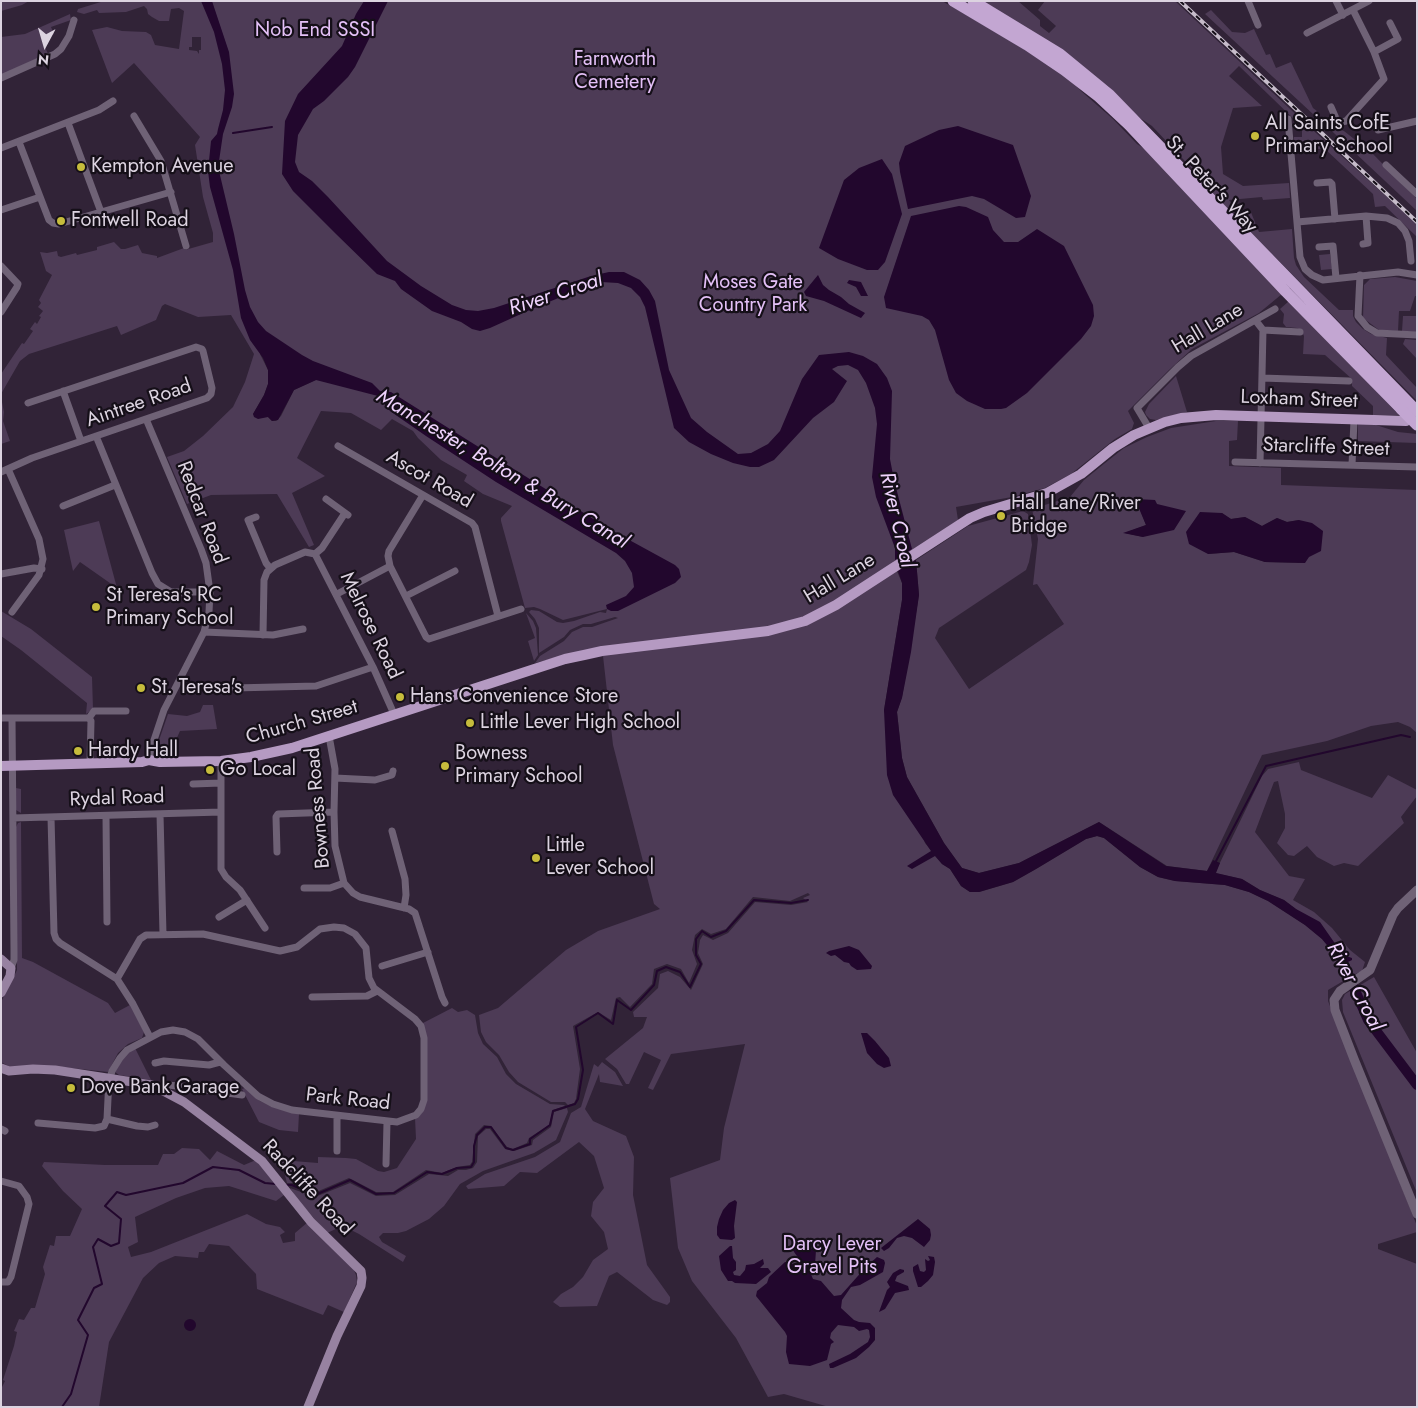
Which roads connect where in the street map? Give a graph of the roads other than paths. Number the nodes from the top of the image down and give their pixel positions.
1 (953, 1) edge
2 (973, 1) edge
3 (1248, 1) edge
4 (1336, 1) edge
5 (1369, 1) edge
6 (1353, 10) junction
7 (1343, 15) junction
8 (74, 20) dead end
9 (1390, 22) dead end
10 (1258, 25) dead end
11 (1307, 33) dead end
12 (1374, 52) junction
13 (1, 78) edge
14 (114, 102) dead end
15 (1331, 108) dead end
16 (134, 116) dead end
17 (1288, 119) dead end
18 (68, 122) junction
19 (1417, 122) edge
20 (1378, 130) dead end
21 (18, 142) junction
22 (1, 148) edge
23 (1386, 165) dead end
24 (1317, 183) dead end
25 (171, 192) junction
26 (1417, 194) edge
27 (40, 196) junction
28 (1, 210) edge
29 (101, 212) junction
30 (1366, 216) junction
31 (1335, 219) junction
32 (1297, 222) junction
33 (183, 242) dead end
34 (1363, 244) dead end
35 (1319, 247) dead end
36 (1411, 261) dead end
37 (1, 266) edge
38 (1360, 275) junction
39 (1417, 275) edge
40 (1336, 278) junction
41 (1275, 309) dead end
42 (1, 312) edge
43 (1256, 320) junction
44 (1264, 330) junction
45 (1300, 332) dead end
46 (1417, 335) edge
47 (1262, 378) junction
48 (1349, 381) dead end
49 (63, 391) junction
50 (28, 403) dead end
51 (1416, 410) edge
52 (1216, 415) joint
53 (1261, 416) junction
54 (146, 419) junction
55 (1354, 420) junction
56 (1412, 425) edge
57 (1150, 428) junction
58 (96, 436) junction
59 (81, 441) junction
60 (338, 446) dead end
61 (1235, 462) dead end
62 (1260, 463) junction
63 (1352, 465) junction
64 (1417, 468) edge
65 (5, 470) edge
66 (115, 485) junction
67 (423, 495) junction
68 (326, 499) dead end
69 (63, 506) dead end
70 (256, 517) dead end
71 (315, 554) junction
72 (390, 566) junction
73 (270, 568) junction
74 (42, 569) junction
75 (455, 571) dead end
76 (1, 574) edge
77 (210, 592) junction
78 (337, 594) junction
79 (406, 596) junction
80 (521, 609) dead end
81 (12, 612) dead end
82 (498, 616) junction
83 (303, 629) dead end
84 (204, 632) junction
85 (263, 635) junction
86 (602, 651) joint
87 (373, 667) junction
88 (234, 688) dead end
89 (121, 709) dead end
90 (394, 714) junction
91 (1, 718) edge
92 (12, 718) junction
93 (89, 718) junction
94 (329, 736) junction
95 (149, 760) junction
96 (221, 761) junction
97 (12, 764) junction
98 (90, 764) junction
99 (1, 766) edge
100 (394, 771) dead end
101 (335, 778) junction
102 (221, 783) junction
103 (193, 784) dead end
104 (222, 812) junction
105 (334, 812) junction
106 (160, 814) junction
107 (106, 816) junction
108 (51, 817) junction
109 (13, 818) junction
110 (392, 831) dead end
111 (277, 852) dead end
112 (344, 883) junction
113 (304, 888) dead end
114 (1417, 890) edge
115 (247, 900) junction
116 (219, 907) dead end
117 (404, 908) junction
118 (108, 922) dead end
119 (261, 926) dead end
120 (163, 934) junction
121 (428, 952) junction
122 (1, 959) edge
123 (382, 966) dead end
124 (11, 968) junction
125 (117, 979) junction
126 (377, 991) junction
127 (1, 993) edge
128 (312, 996) dead end
129 (445, 1003) dead end
130 (150, 1037) junction
131 (220, 1062) junction
132 (155, 1063) dead end
133 (2, 1069) edge
134 (110, 1078) junction
135 (169, 1085) dead end
136 (182, 1087) junction
137 (171, 1094) junction
138 (242, 1095) dead end
139 (337, 1116) junction
140 (107, 1119) junction
141 (387, 1122) junction
142 (38, 1123) dead end
143 (155, 1125) dead end
144 (337, 1151) dead end
145 (386, 1164) dead end
146 (1, 1181) edge
147 (1417, 1214) edge
148 (1, 1282) edge
149 (308, 1407) edge

1 - 56 highway, St. Peter's Way, bridge
2 - 51 highway, St. Peter's Way
3 - 10 street
4 - 7 street
5 - 6 street
6 - 7 street
6 - 12 street
7 - 11 street
8 - 13 street
9 - 12 street
12 - 15 street
14 - 18 street
16 - 25 street
17 - 32 street
18 - 21 street
18 - 29 street
19 - 20 street
21 - 22 street
21 - 27 street
23 - 26 street
24 - 31 street
25 - 29 street
25 - 33 street
27 - 28 street
27 - 29 street
30 - 31 street
30 - 34 street
30 - 36 street
31 - 32 street
32 - 40 street
35 - 40 street
37 - 42 street
38 - 39 street
38 - 40 street
38 - 46 street
41 - 43 street, Hall Lane
43 - 44 street
43 - 57 street, Hall Lane
44 - 45 street
44 - 47 street
47 - 48 street
47 - 53 street
49 - 50 street, Aintree Road
49 - 54 street, Aintree Road
49 - 59 street
52 - 53 main road, Loxham Street
52 - 57 main road, Hall Lane
53 - 55 main road, Loxham Street
53 - 62 street
54 - 58 street, Aintree Road
54 - 77 street, Redcar Road
55 - 56 main road, Loxham Street
55 - 63 street
57 - 86 main road, Hall Lane
58 - 59 street, Aintree Road
58 - 66 street
59 - 65 street, Aintree Road
60 - 67 street, Ascot Road
61 - 62 street, Starcliffe Street
62 - 63 street, Starcliffe Street
63 - 64 street, Starcliffe Street
65 - 74 street
66 - 69 street
66 - 77 street
67 - 72 street
67 - 82 street, Ascot Road
68 - 71 street
70 - 73 street
71 - 73 street
71 - 78 street, Melrose Road
72 - 78 street
72 - 79 street
73 - 85 street
74 - 76 street
74 - 81 street
75 - 79 street
77 - 84 street, Redcar Road
78 - 87 street, Melrose Road
79 - 82 street
80 - 82 street
83 - 85 street
84 - 85 street
84 - 95 street, Redcar Road
86 - 90 main road, Church Street
87 - 88 street
87 - 90 street, Melrose Road
89 - 93 street
90 - 94 main road, Church Street
91 - 92 street
92 - 93 street
92 - 97 street
93 - 98 street
94 - 96 main road, Church Street
94 - 101 street, Bowness Road
95 - 96 main road, Church Street
95 - 98 main road, Church Street
96 - 102 street
97 - 98 main road, Church Street
97 - 99 main road, Church Street
97 - 109 street
100 - 101 street
101 - 105 street, Bowness Road
102 - 103 street
102 - 104 street
104 - 106 street, Rydal Road
104 - 115 street
105 - 111 street
105 - 112 street, Bowness Road
106 - 107 street, Rydal Road
106 - 120 street
107 - 108 street, Rydal Road
107 - 118 street
108 - 109 street, Rydal Road
108 - 125 street
109 - 124 street
110 - 117 street
112 - 113 street
112 - 117 street, Bowness Road
114 - 147 street
115 - 116 street
115 - 119 street
117 - 121 street
120 - 125 street
120 - 126 street
121 - 123 street
121 - 129 street
122 - 124 main road
124 - 127 main road
125 - 130 street
126 - 128 street
126 - 141 street, Park Road
130 - 131 street, Park Road
130 - 134 street, Park Road
131 - 132 street
131 - 139 street, Park Road
133 - 134 main road, Radcliffe Road
134 - 137 main road, Radcliffe Road
134 - 140 street
135 - 136 street
136 - 137 street
136 - 138 street
137 - 149 main road, Radcliffe Road
139 - 141 street, Park Road
139 - 144 street
140 - 142 street
140 - 143 street
141 - 145 street
146 - 148 street

